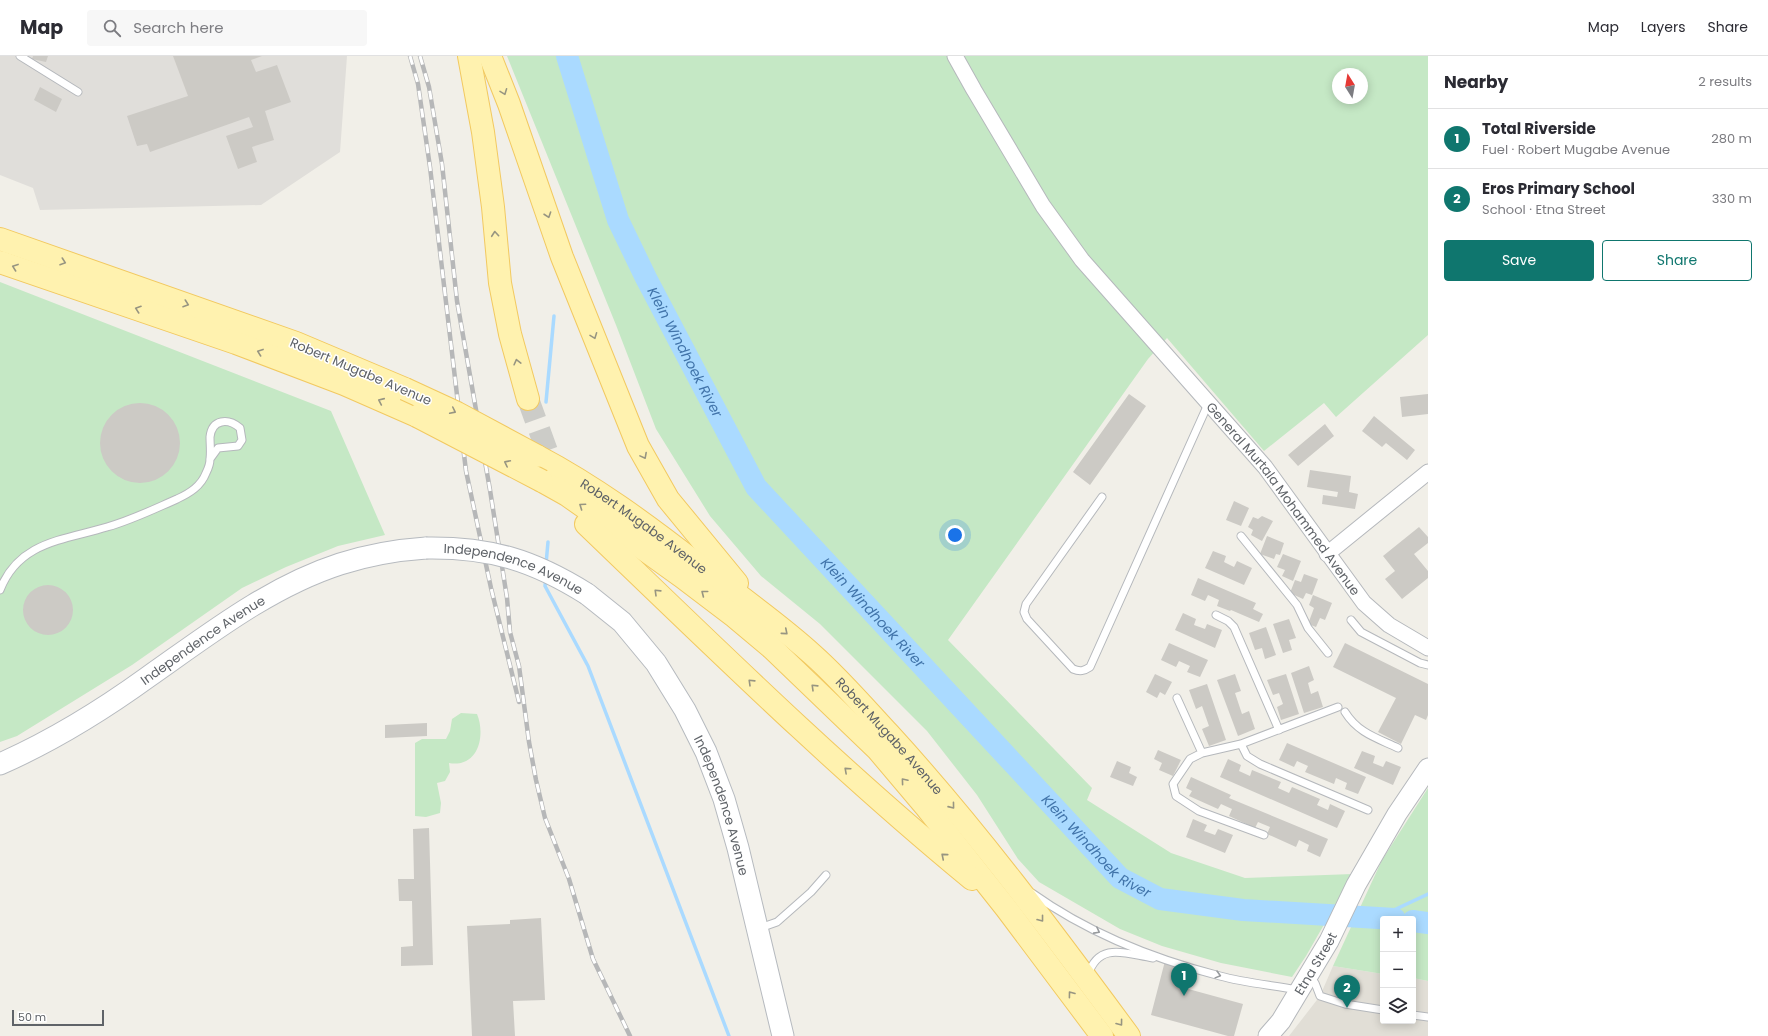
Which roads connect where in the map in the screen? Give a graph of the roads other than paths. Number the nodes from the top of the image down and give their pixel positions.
1 (20, 56) edge
2 (469, 56) edge
3 (490, 56) edge
4 (955, 56) edge
5 (78, 92) dead end
6 (0, 239) edge
7 (0, 262) edge
8 (528, 399) tunnel mouth
9 (1209, 402) junction
10 (210, 459) junction
11 (1428, 472) edge
12 (1102, 497) dead end
13 (618, 518) junction
14 (586, 524) dead end
15 (1241, 536) dead end
16 (1328, 554) junction
17 (0, 590) edge
18 (761, 612) junction
19 (1216, 616) dead end
20 (1351, 620) dead end
21 (1428, 648) edge
22 (1328, 653) dead end
23 (1428, 665) edge
24 (1177, 698) dead end
25 (1338, 707) dead end
26 (1345, 712) dead end
27 (1279, 730) junction
28 (1241, 744) junction
29 (1398, 748) dead end
30 (1202, 753) junction
31 (0, 764) edge
32 (1428, 768) edge
33 (1368, 810) dead end
34 (1264, 834) dead end
35 (1005, 873) junction
36 (826, 875) dead end
37 (1006, 908) junction
38 (758, 929) junction
39 (1165, 961) junction
40 (1087, 979) junction
41 (1307, 986) junction
42 (1380, 1010) edge
43 (1416, 1015) edge
44 (1428, 1017) edge
45 (783, 1036) edge
46 (1102, 1036) edge
47 (1129, 1036) edge
48 (1268, 1036) edge

1 - 5 lane
8 -> 2 main road
3 -> 18 main road
4 - 9 street, General Murtala Mohammed Avenue
6 -> 13 main road, Robert Mugabe Avenue, bridge
13 -> 7 main road, Robert Mugabe Avenue, bridge
9 - 12 lane
9 - 16 street, General Murtala Mohammed Avenue
10 - 10 lane
10 - 17 lane
11 - 16 street
13 - 18 main road, Robert Mugabe Avenue
37 -> 13 main road, Robert Mugabe Avenue
37 -> 14 main road
15 - 22 lane
16 - 21 street, General Murtala Mohammed Avenue
18 -> 35 main road, Robert Mugabe Avenue
19 - 27 lane
20 - 23 lane
24 - 30 lane
25 - 27 lane
26 - 29 lane
27 - 28 lane
28 - 30 lane
28 - 33 lane
30 - 34 lane
31 - 38 main road, Independence Avenue, bridge
32 - 41 street, Etna Street
35 -> 39 lane
35 -> 40 main road, Robert Mugabe Avenue
36 - 38 lane
46 -> 37 main road, Robert Mugabe Avenue
38 - 45 main road, Independence Avenue
39 - 40 lane
39 -> 41 lane
40 -> 47 main road, Robert Mugabe Avenue
41 - 42 lane
41 - 48 street, Etna Street
43 - 44 lane

